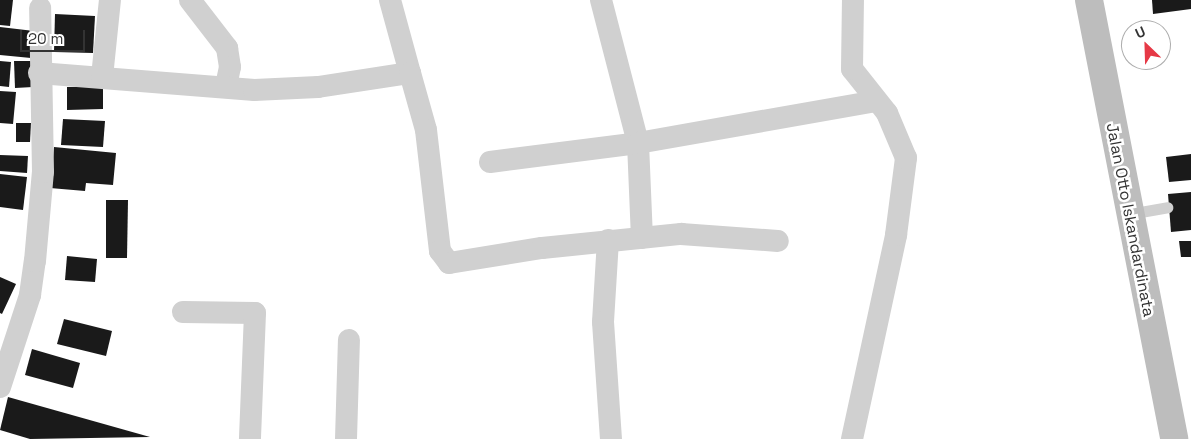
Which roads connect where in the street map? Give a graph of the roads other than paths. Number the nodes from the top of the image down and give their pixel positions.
1 (110, 0) edge
2 (190, 0) edge
3 (390, 0) edge
4 (601, 0) edge
5 (853, 0) edge
6 (1089, 0) edge
7 (40, 8) dead end
8 (39, 73) junction
9 (410, 73) junction
10 (102, 77) junction
11 (226, 86) junction
12 (876, 101) junction
13 (638, 143) junction
14 (490, 162) dead end
15 (1167, 207) dead end
16 (1129, 214) junction
17 (642, 238) junction
18 (608, 240) junction
19 (778, 241) dead end
20 (183, 312) dead end
21 (349, 340) dead end
22 (0, 387) edge
23 (250, 439) edge
24 (346, 439) edge
25 (611, 439) edge
26 (852, 439) edge
27 (1174, 439) edge

1 - 10 street
2 - 11 street
3 - 9 street
4 - 13 street
5 - 12 street
6 - 16 main road, Jalan Otto Iskandardinata
7 - 8 street
8 - 10 street
8 - 22 street
9 - 11 street
9 - 18 street
10 - 11 street
12 - 13 street
12 - 26 street
13 - 14 street
13 - 17 street
15 - 16 lane
16 - 27 main road, Jalan Otto Iskandardinata
17 - 18 street
17 - 19 street
18 - 25 street
20 - 23 street
21 - 24 street

